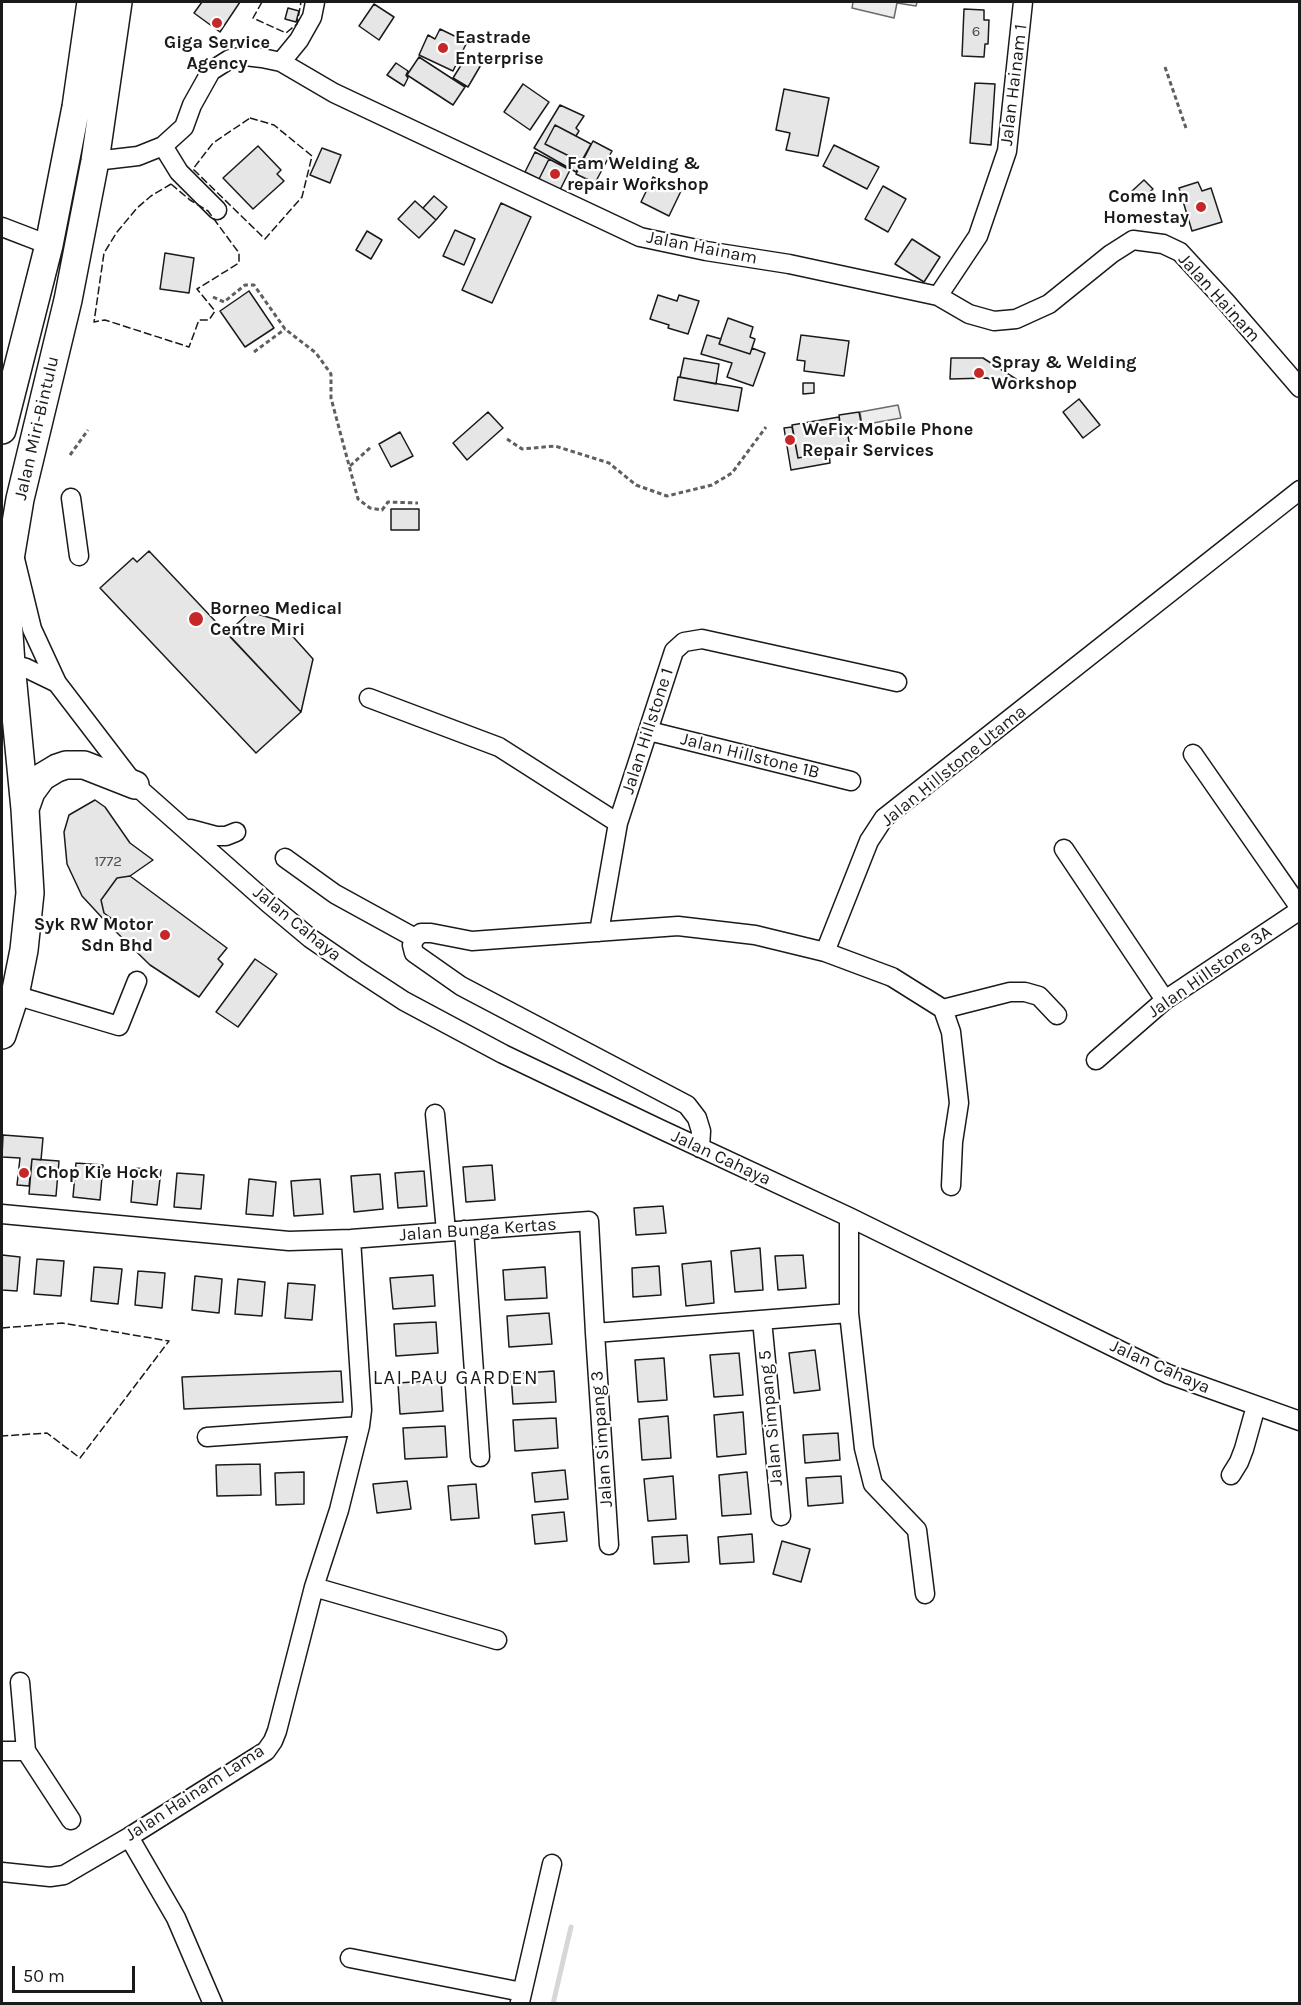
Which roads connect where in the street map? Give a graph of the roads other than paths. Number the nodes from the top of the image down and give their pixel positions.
1 (91, 2) edge
2 (118, 2) edge
3 (315, 2) edge
4 (1023, 2) edge
5 (280, 62) junction
6 (163, 146) junction
7 (95, 161) junction
8 (217, 210) dead end
9 (2, 227) edge
10 (49, 245) junction
11 (938, 296) junction
12 (1299, 388) edge
13 (2, 430) edge
14 (1299, 490) edge
15 (71, 498) dead end
16 (11, 552) junction
17 (79, 556) dead end
18 (6, 669) edge
19 (897, 682) dead end
20 (57, 683) junction
21 (369, 698) dead end
22 (649, 731) junction
23 (1193, 754) dead end
24 (851, 781) dead end
25 (135, 785) junction
26 (25, 809) junction
27 (618, 823) junction
28 (183, 827) junction
29 (236, 832) dead end
30 (1064, 849) dead end
31 (285, 858) dead end
32 (1299, 909) edge
33 (599, 932) junction
34 (415, 938) junction
35 (825, 952) junction
36 (137, 981) dead end
37 (15, 995) junction
38 (1165, 1000) junction
39 (943, 1009) junction
40 (1057, 1015) dead end
41 (2, 1035) edge
42 (1096, 1060) dead end
43 (435, 1114) dead end
44 (700, 1148) junction
45 (951, 1186) dead end
46 (2, 1214) edge
47 (849, 1217) junction
48 (455, 1231) junction
49 (351, 1239) junction
50 (849, 1313) junction
51 (762, 1320) junction
52 (595, 1333) junction
53 (1256, 1406) junction
54 (1299, 1420) edge
55 (360, 1426) junction
56 (207, 1437) dead end
57 (480, 1456) dead end
58 (1231, 1474) dead end
59 (781, 1516) dead end
60 (609, 1545) dead end
61 (314, 1587) junction
62 (925, 1594) dead end
63 (497, 1640) dead end
64 (20, 1682) dead end
65 (2, 1751) edge
66 (26, 1751) junction
67 (71, 1820) dead end
68 (129, 1837) junction
69 (552, 1864) dead end
70 (2, 1872) edge
71 (350, 1958) dead end
72 (521, 1998) edge
73 (213, 2004) edge

1 - 10 highway, Jalan Miri-Bintulu
2 - 7 highway, Jalan Miri-Bintulu
3 - 5 street
4 - 11 street, Jalan Hainam 1
5 - 6 street, Jalan Hainam
5 - 11 street, Jalan Hainam
6 - 7 street, Jalan Hainam
6 - 8 street
7 - 16 highway, Jalan Miri-Bintulu
9 - 10 street
10 - 13 highway, Jalan Miri-Bintulu
11 - 12 street, Jalan Hainam
14 - 35 street, Jalan Hillstone Utama
15 - 17 street
16 - 18 highway, Jalan Miri-Bintulu
16 - 20 street
18 - 20 street
18 - 26 highway, Jalan Miri-Bintulu
19 - 22 street, Jalan Hillstone 1
20 - 25 street, Jalan Cahaya
21 - 27 street
22 - 24 street, Jalan Hillstone 1B
22 - 27 street, Jalan Hillstone 1
23 - 32 street
25 - 26 highway
25 - 28 street, Jalan Cahaya
26 - 37 highway, Jalan Miri-Bintulu
27 - 33 street, Jalan Hillstone 1
28 - 29 street
28 - 44 street, Jalan Cahaya
30 - 38 street
31 - 34 street
32 - 38 street, Jalan Hillstone 3A
33 - 34 street
33 - 35 street
34 - 44 street
35 - 39 street
36 - 37 street
37 - 41 highway, Jalan Miri-Bintulu
38 - 42 street, Jalan Hillstone 3A
39 - 40 street
39 - 45 street
43 - 48 street
44 - 47 street, Jalan Cahaya
46 - 49 street, Jalan Bunga Kertas
47 - 50 street
47 - 53 street, Jalan Cahaya
48 - 49 street, Jalan Bunga Kertas
48 - 52 street, Jalan Bunga Kertas
48 - 57 street
49 - 55 street, Jalan Hainam Lama
50 - 51 street
50 - 62 street
51 - 52 street
51 - 59 street, Jalan Simpang 5
52 - 60 street, Jalan Simpang 3
53 - 54 street, Jalan Cahaya
53 - 58 street
55 - 56 street
55 - 61 street, Jalan Hainam Lama
61 - 63 street
61 - 68 street, Jalan Hainam Lama
64 - 66 street
65 - 66 street
66 - 67 street
68 - 70 street, Jalan Hainam Lama
68 - 73 street
69 - 72 street
71 - 72 street

